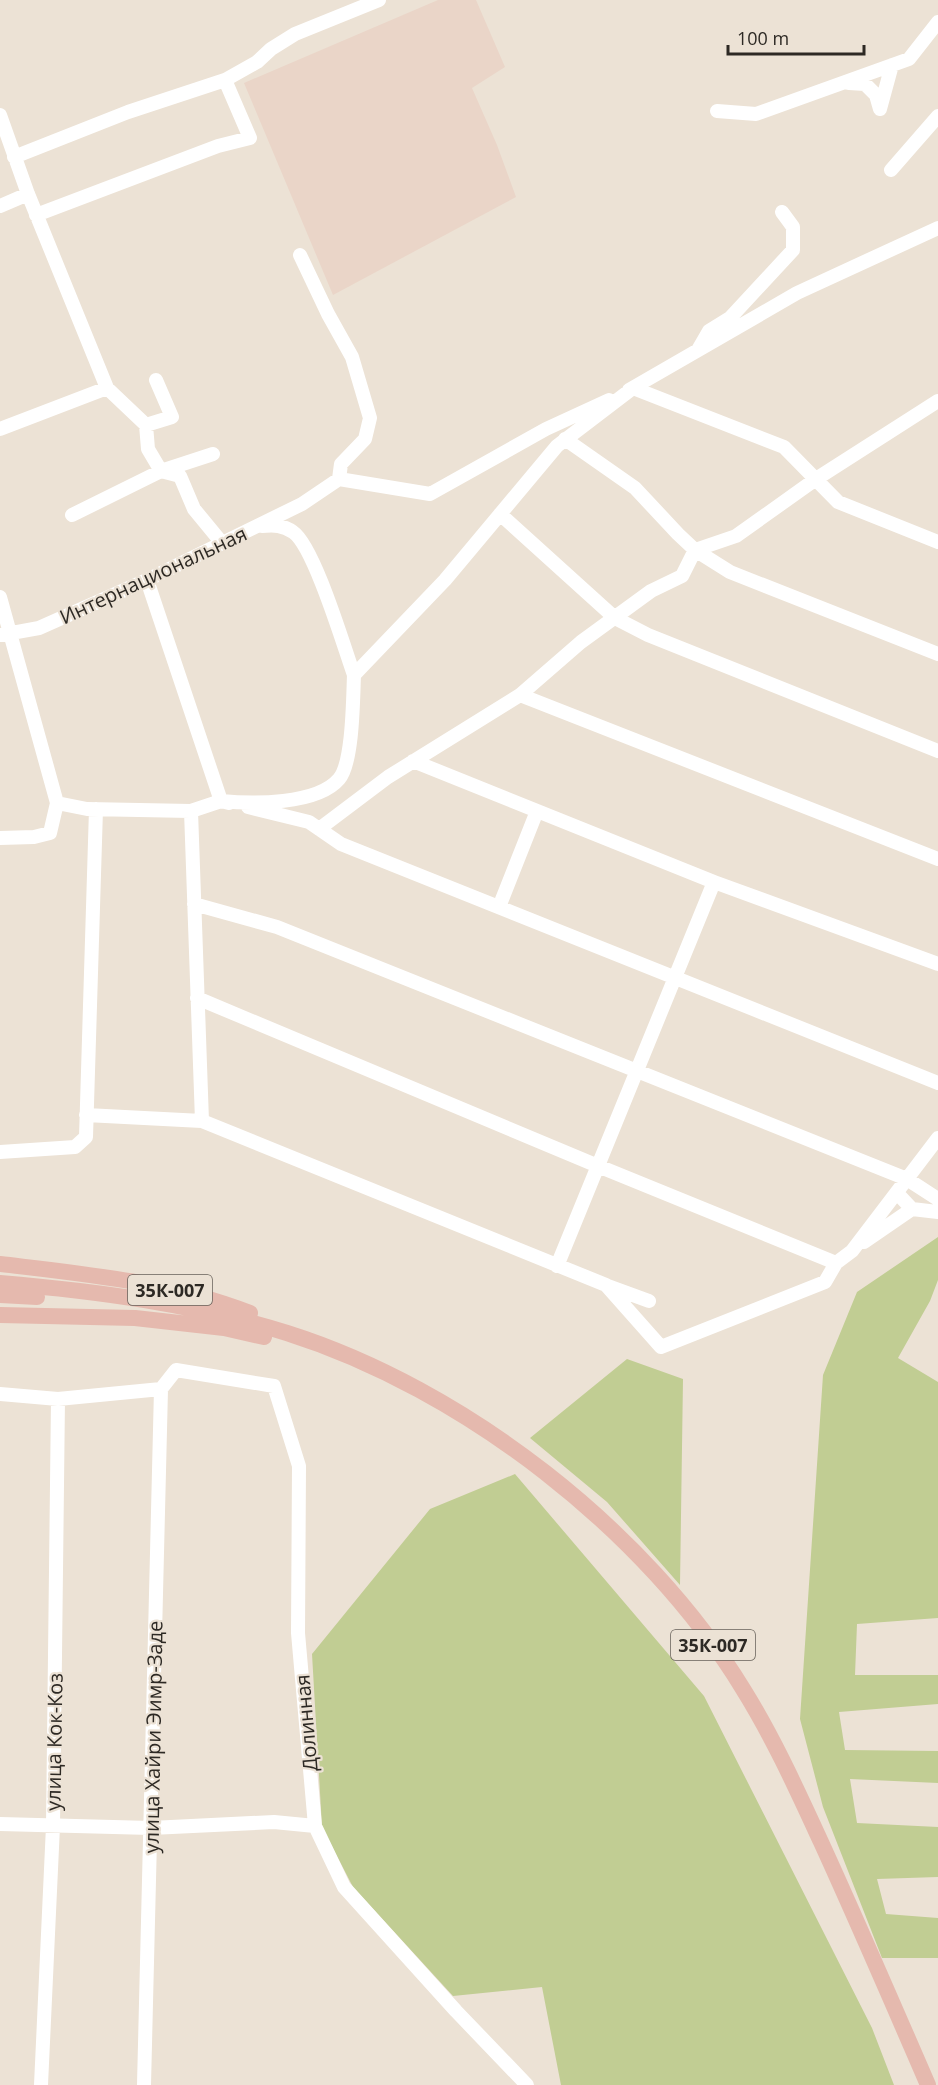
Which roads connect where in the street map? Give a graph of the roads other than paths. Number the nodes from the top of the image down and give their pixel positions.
1 (379, 0) edge
2 (938, 21) edge
3 (892, 65) junction
4 (225, 80) junction
5 (844, 82) junction
6 (717, 111) dead end
7 (0, 115) edge
8 (938, 116) edge
9 (14, 157) junction
10 (891, 170) dead end
11 (28, 194) junction
12 (0, 206) edge
13 (782, 212) dead end
14 (36, 215) junction
15 (938, 228) edge
16 (300, 255) dead end
17 (697, 351) junction
18 (156, 380) dead end
19 (107, 388) junction
20 (633, 388) junction
21 (938, 401) edge
22 (146, 425) junction
23 (0, 429) edge
24 (565, 440) junction
25 (213, 454) dead end
26 (161, 471) junction
27 (339, 479) junction
28 (816, 479) junction
29 (500, 514) junction
30 (72, 515) dead end
31 (258, 526) junction
32 (938, 542) edge
33 (222, 543) junction
34 (695, 550) junction
35 (147, 580) junction
36 (0, 597) edge
37 (615, 618) junction
38 (5, 634) edge
39 (938, 654) edge
40 (354, 675) junction
41 (519, 696) junction
42 (938, 751) edge
43 (413, 761) junction
44 (221, 801) junction
45 (57, 803) junction
46 (96, 809) junction
47 (191, 811) junction
48 (537, 811) junction
49 (319, 829) junction
50 (0, 838) edge
51 (938, 859) edge
52 (714, 882) junction
53 (194, 904) junction
54 (499, 907) junction
55 (938, 964) edge
56 (675, 978) junction
57 (197, 999) junction
58 (637, 1071) junction
59 (937, 1081) edge
60 (86, 1115) junction
61 (202, 1121) junction
62 (938, 1138) edge
63 (0, 1152) edge
64 (598, 1166) junction
65 (907, 1179) junction
66 (897, 1193) junction
67 (938, 1199) edge
68 (912, 1209) junction
69 (938, 1212) edge
70 (840, 1260) junction
71 (0, 1264) edge
72 (557, 1266) junction
73 (0, 1283) edge
74 (606, 1285) junction
75 (0, 1294) edge
76 (125, 1298) junction
77 (649, 1301) dead end
78 (0, 1315) edge
79 (330, 1350) junction
80 (161, 1389) junction
81 (0, 1394) edge
82 (58, 1399) junction
83 (0, 1824) edge
84 (53, 1826) junction
85 (315, 1826) junction
86 (151, 1828) junction
87 (41, 2085) edge
88 (144, 2085) edge
89 (527, 2085) edge
90 (928, 2085) edge

1 - 4 street
2 - 3 street
3 - 5 street
3 - 5 street
4 - 9 street
4 - 14 street
5 - 6 street
7 - 9 street
8 - 10 street
9 - 11 street
11 - 12 street
11 - 14 street
13 - 17 street
14 - 19 street
15 - 17 street
16 - 27 street
17 - 20 street
18 - 22 street
19 - 22 street
19 - 23 street
20 - 24 street
20 - 27 street
20 - 28 street
21 - 28 street
22 - 26 street
24 - 29 street
24 - 34 street
25 - 26 street
26 - 30 street
26 - 33 street
27 - 31 street, Интернациональная
28 - 32 street
28 - 34 street
29 - 37 street
29 - 40 street
31 - 33 street, Интернациональная
31 - 40 street
33 - 35 street, Интернациональная
34 - 37 street
34 - 39 street
35 - 38 street, Интернациональная
35 - 44 street
36 - 38 street
37 - 41 street
37 - 42 street
38 - 45 street
40 - 44 street
41 - 43 street
41 - 51 street
43 - 48 street
43 - 49 street
44 - 47 street
44 - 49 street
45 - 46 street
45 - 50 street
46 - 47 street
46 - 60 street
47 - 53 street
48 - 52 street
48 - 54 street
49 - 54 street
52 - 55 street
52 - 56 street
53 - 57 street
53 - 58 street
54 - 56 street
56 - 58 street
56 - 59 street
57 - 61 street
57 - 64 street
58 - 64 street
58 - 65 street
60 - 61 street
60 - 63 street
61 - 72 street
62 - 65 street
64 - 70 street
64 - 72 street
65 - 66 street
65 - 67 street
66 - 68 street
66 - 70 street
68 - 69 street
68 - 70 street
70 - 74 street
71 - 79 main road, 35К-007
72 - 74 street
73 - 76 main road, 35К-007
74 - 77 street
75 - 76 main road, 35К-007
76 - 79 main road, 35К-007
78 - 79 main road, 35К-007
79 - 90 main road, 35К-007
80 - 82 street
80 - 85 street, Долинная
80 - 86 street, улица Хайри Эимр-Заде
81 - 82 street
82 - 84 street, улица Кок-Коз
83 - 84 street
84 - 86 street
84 - 87 street, улица Кок-Коз
85 - 86 street
85 - 89 street, Долинная
86 - 88 street, улица Хайри Эимр-Заде

